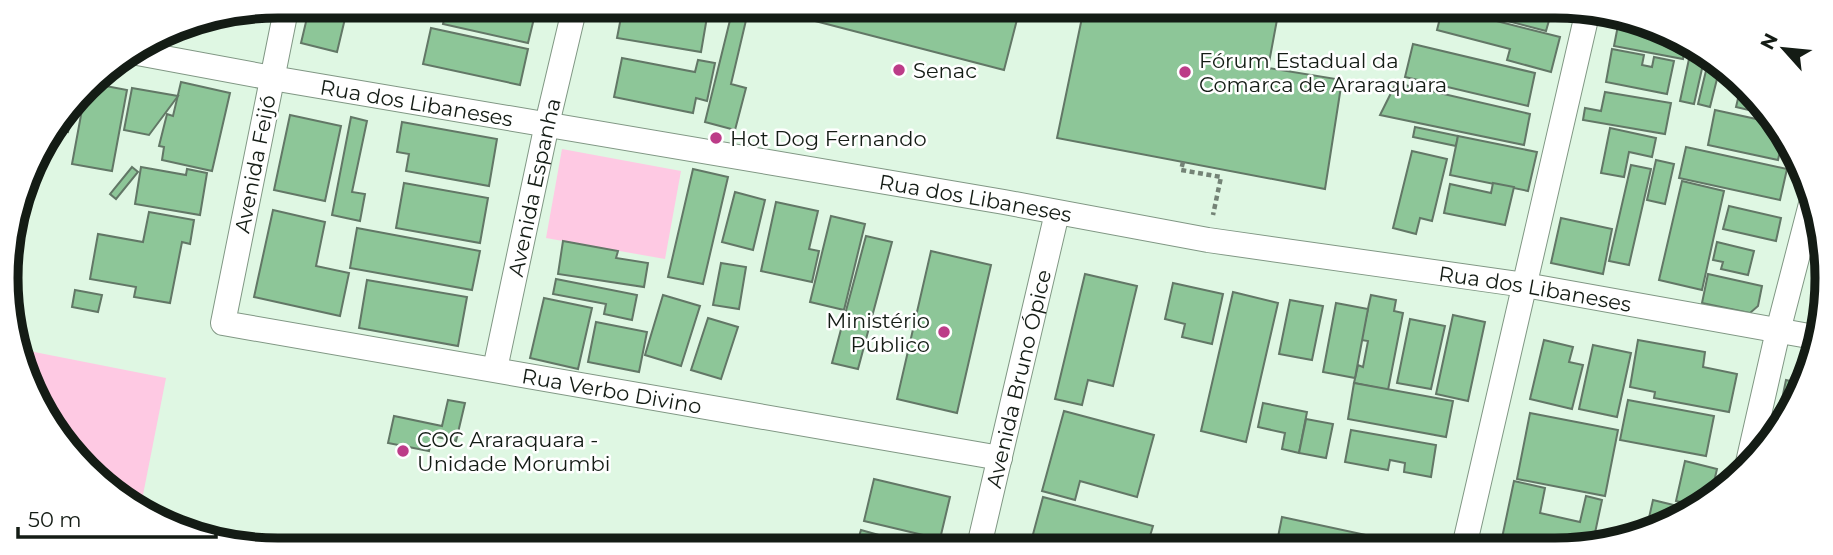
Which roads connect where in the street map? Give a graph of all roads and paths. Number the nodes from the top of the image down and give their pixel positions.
1 (284, 18) edge
2 (572, 18) edge
3 (1586, 20) edge
4 (145, 53) edge
5 (272, 78) junction
6 (547, 124) junction
7 (1183, 162) dead end
8 (1057, 213) junction
9 (1808, 215) edge
10 (1208, 240) junction
11 (1525, 285) junction
12 (223, 323) joint
13 (1778, 331) junction
14 (1809, 336) edge
15 (495, 369) junction
16 (1751, 449) edge
17 (1000, 458) junction
18 (981, 538) edge
19 (1466, 538) edge

1 - 5 street, Avenida Feijó
2 - 6 street, Avenida Espanha
3 - 11 street
4 - 5 street, Rua dos Libaneses
5 - 6 street, Rua dos Libaneses
5 - 12 street, Avenida Feijó
6 - 8 street, Rua dos Libaneses
6 - 15 street, Avenida Espanha
7 - 10 path
8 - 10 street, Rua dos Libaneses
8 - 17 street, Avenida Bruno Ópice
9 - 13 street
10 - 11 street, Rua dos Libaneses
11 - 13 street, Rua dos Libaneses
11 - 19 street
12 - 15 street, Rua Verbo Divino
13 - 14 street, Rua dos Libaneses
13 - 16 street
15 - 17 street, Rua Verbo Divino
17 - 18 street, Avenida Bruno Ópice

